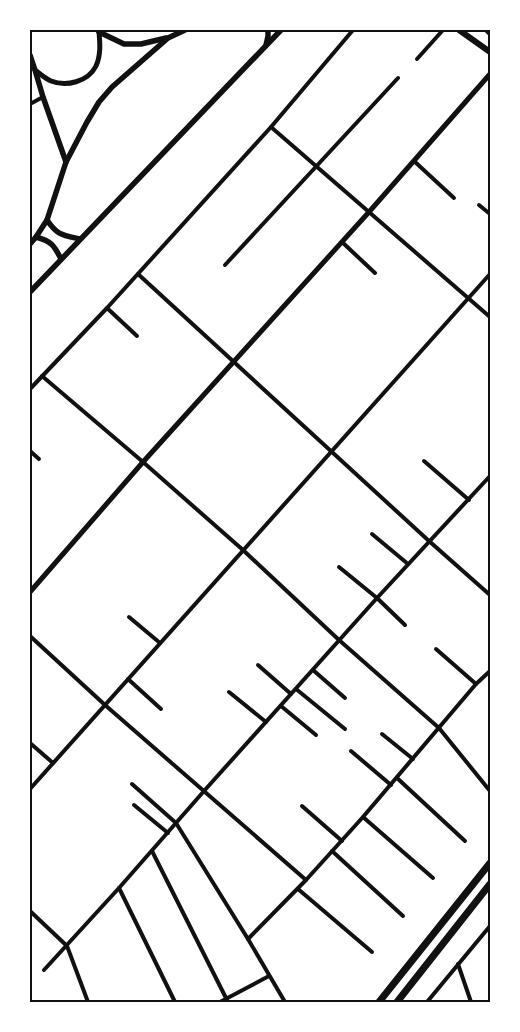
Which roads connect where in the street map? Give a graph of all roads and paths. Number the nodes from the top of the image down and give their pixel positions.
1 (174, 30) edge
2 (185, 30) edge
3 (268, 30) edge
4 (281, 30) edge
5 (353, 30) edge
6 (443, 30) edge
7 (459, 30) edge
8 (487, 30) edge
9 (98, 31) edge
10 (490, 33) edge
11 (168, 38) junction
12 (266, 45) junction
13 (490, 52) edge
14 (30, 55) edge
15 (417, 59) dead end
16 (35, 70) junction
17 (490, 74) edge
18 (398, 78) dead end
19 (43, 97) junction
20 (30, 104) edge
21 (271, 127) junction
22 (414, 161) junction
23 (66, 162) junction
24 (316, 166) junction
25 (454, 198) dead end
26 (479, 204) dead end
27 (369, 212) junction
28 (490, 214) edge
29 (46, 220) junction
30 (36, 237) junction
31 (80, 239) junction
32 (342, 242) junction
33 (30, 244) edge
34 (61, 259) junction
35 (225, 265) dead end
36 (376, 273) dead end
37 (138, 274) junction
38 (490, 274) edge
39 (30, 292) edge
40 (469, 298) junction
41 (107, 308) junction
42 (490, 317) edge
43 (137, 336) dead end
44 (233, 361) junction
45 (42, 376) junction
46 (30, 390) edge
47 (30, 451) edge
48 (331, 451) junction
49 (39, 459) dead end
50 (424, 461) dead end
51 (143, 462) junction
52 (490, 476) edge
53 (469, 500) junction
54 (372, 534) dead end
55 (429, 541) junction
56 (243, 550) junction
57 (408, 564) junction
58 (339, 567) dead end
59 (30, 592) edge
60 (490, 595) edge
61 (376, 598) junction
62 (129, 617) dead end
63 (405, 625) dead end
64 (30, 636) edge
65 (339, 640) junction
66 (160, 643) junction
67 (436, 649) dead end
68 (258, 665) dead end
69 (313, 670) junction
70 (490, 671) edge
71 (128, 678) junction
72 (476, 684) junction
73 (296, 689) junction
74 (229, 692) dead end
75 (291, 694) junction
76 (345, 698) dead end
77 (105, 704) junction
78 (281, 706) junction
79 (161, 709) dead end
80 (266, 722) junction
81 (439, 728) junction
82 (345, 729) dead end
83 (382, 734) dead end
84 (316, 735) dead end
85 (30, 743) edge
86 (351, 751) dead end
87 (412, 759) junction
88 (53, 763) junction
89 (397, 778) junction
90 (132, 784) dead end
91 (391, 785) junction
92 (30, 789) edge
93 (204, 791) junction
94 (490, 791) edge
95 (134, 804) dead end
96 (302, 806) dead end
97 (364, 817) junction
98 (176, 823) junction
99 (168, 833) junction
100 (342, 841) junction
101 (466, 841) dead end
102 (152, 851) junction
103 (332, 851) junction
104 (490, 863) edge
105 (433, 878) dead end
106 (306, 880) junction
107 (490, 884) edge
108 (119, 888) junction
109 (298, 889) junction
110 (30, 911) edge
111 (403, 916) dead end
112 (490, 926) edge
113 (248, 939) junction
114 (67, 946) junction
115 (372, 952) dead end
116 (458, 964) junction
117 (44, 970) dead end
118 (269, 976) junction
119 (227, 1000) edge
120 (88, 1002) edge
121 (175, 1002) edge
122 (220, 1002) edge
123 (285, 1002) edge
124 (379, 1002) edge
125 (397, 1002) edge
126 (427, 1002) edge
127 (471, 1002) edge

1 - 11 street
2 - 11 main road
3 - 12 main road
4 - 12 main road
5 - 21 street
6 - 15 street
7 - 13 main road
8 - 10 main road
9 - 11 main road
9 - 16 street
11 - 23 main road
12 - 31 main road
14 - 16 main road
16 - 19 main road
17 - 22 street
18 - 24 street
19 - 20 street
19 - 23 main road
21 - 24 street
21 - 37 street
22 - 25 street
22 - 27 street
23 - 29 main road
24 - 27 street
24 - 35 street
26 - 28 street
27 - 32 street
27 - 40 street
29 - 30 main road
29 - 31 main road
30 - 33 main road
30 - 34 main road
31 - 34 main road
32 - 36 street
32 - 44 street
34 - 39 main road
37 - 41 street
37 - 44 street
38 - 40 street
40 - 42 street
40 - 48 street
41 - 43 street
41 - 45 street
44 - 48 street
44 - 51 street
45 - 46 street
45 - 51 street
47 - 49 street
48 - 55 street
48 - 56 street
50 - 53 street
51 - 56 street
51 - 59 street
52 - 53 street
53 - 55 street
54 - 57 street
55 - 57 street
55 - 60 street
56 - 65 street
56 - 66 street
57 - 61 street
58 - 61 street
61 - 63 street
61 - 65 street
62 - 66 street
64 - 77 street
65 - 69 street
65 - 81 street
66 - 71 street
67 - 72 street
68 - 75 street
69 - 73 street
69 - 76 street
70 - 72 street
71 - 77 street
71 - 79 street
72 - 81 street
73 - 75 street
73 - 82 street
74 - 80 street
75 - 78 street
77 - 88 street
77 - 93 street
78 - 80 street
78 - 84 street
80 - 93 street
81 - 87 street
81 - 94 street
83 - 87 street
85 - 88 street
86 - 91 street
87 - 89 street
88 - 92 street
89 - 91 street
89 - 101 street
90 - 98 street
91 - 97 street
93 - 98 street
93 - 106 street
95 - 99 street
96 - 100 street
97 - 100 street
97 - 105 street
98 - 99 street
98 - 113 street
99 - 102 street
100 - 103 street
102 - 108 street
102 - 119 street
103 - 106 street
103 - 111 street
104 - 124 highway
106 - 109 street
107 - 125 highway
108 - 114 street
108 - 121 street
109 - 113 street
109 - 115 street
110 - 114 street
112 - 116 street
113 - 118 street
114 - 117 street
114 - 120 street
116 - 126 street
116 - 127 street
118 - 119 street
118 - 123 street
119 - 122 street

